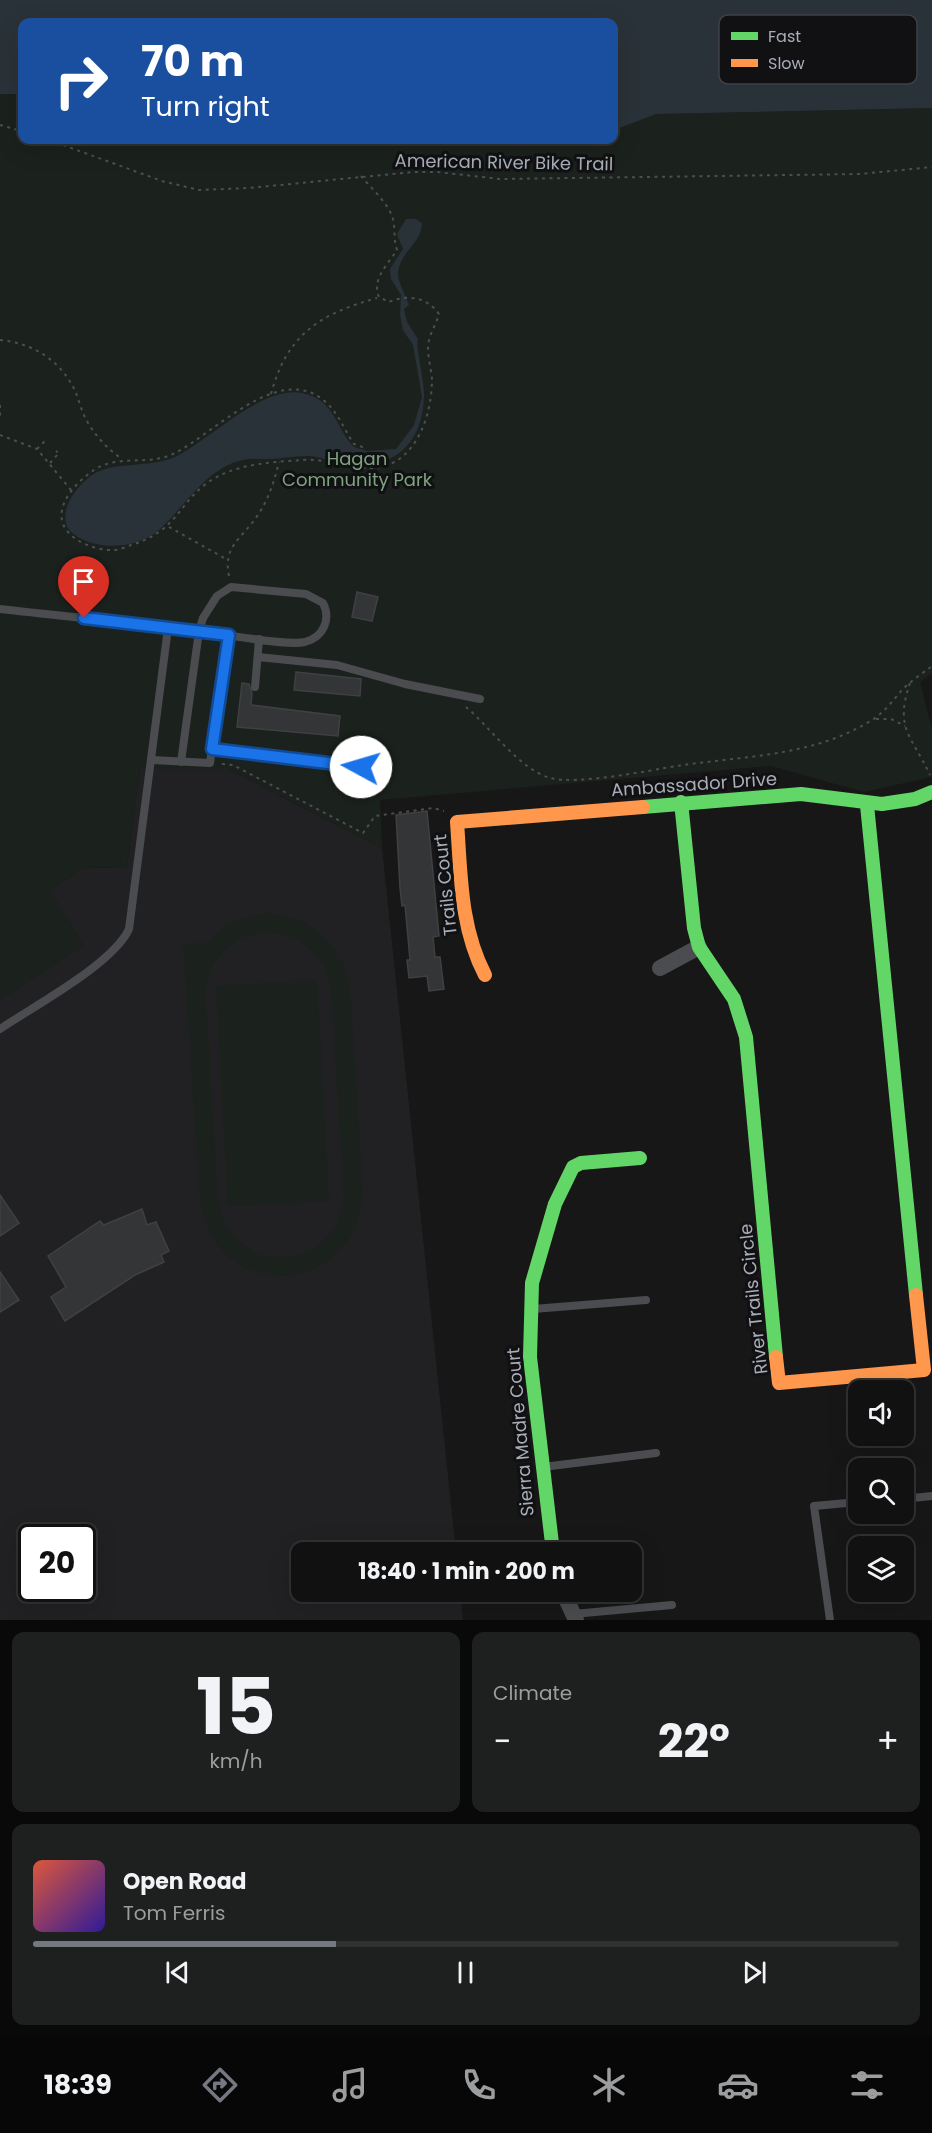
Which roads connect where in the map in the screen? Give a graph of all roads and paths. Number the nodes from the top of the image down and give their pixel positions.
1 (0, 126) edge
2 (18, 130) edge
3 (60, 144) edge
4 (932, 167) edge
5 (361, 176) junction
6 (379, 297) junction
7 (0, 340) edge
8 (271, 394) junction
9 (0, 405) edge
10 (0, 419) edge
11 (0, 435) edge
12 (47, 443) dead end
13 (365, 448) dead end
14 (37, 450) junction
15 (56, 451) dead end
16 (123, 460) junction
17 (279, 462) junction
18 (50, 463) junction
19 (71, 490) junction
20 (169, 526) junction
21 (227, 560) junction
22 (231, 587) junction
23 (0, 609) edge
24 (168, 628) junction
25 (199, 631) junction
26 (229, 635) junction
27 (259, 639) junction
28 (258, 657) junction
29 (932, 666) edge
30 (910, 683) junction
31 (255, 687) dead end
32 (451, 693) junction
33 (480, 699) dead end
34 (874, 719) junction
35 (906, 727) junction
36 (212, 749) junction
37 (152, 760) junction
38 (181, 762) junction
39 (210, 763) junction
40 (361, 767) dead end
41 (932, 779) edge
42 (932, 792) edge
43 (681, 802) junction
44 (867, 805) junction
45 (457, 822) junction
46 (699, 947) junction
47 (660, 968) dead end
48 (485, 975) dead end
49 (0, 1029) edge
50 (640, 1158) dead end
51 (646, 1300) dead end
52 (532, 1309) junction
53 (656, 1453) dead end
54 (542, 1467) junction
55 (932, 1496) edge
56 (914, 1498) edge
57 (848, 1503) edge
58 (552, 1542) edge
59 (568, 1602) edge
60 (672, 1605) dead end
61 (575, 1617) edge
62 (830, 1620) edge

1 - 2 path
3 - 5 path, American River Bike Trail
4 - 5 path, American River Bike Trail
5 - 6 path
6 - 8 path
6 - 17 path
7 - 16 path
8 - 13 path
8 - 16 path
9 - 10 path
11 - 14 path
12 - 14 path
14 - 18 path
15 - 18 path
16 - 19 path
17 - 20 path
17 - 21 path
18 - 19 path
19 - 20 path
20 - 21 path
21 - 22 path
22 - 25 lane
22 - 27 lane
23 - 24 lane
24 - 25 lane
24 - 37 lane
25 - 26 lane
25 - 38 lane
26 - 27 lane
26 - 36 lane
27 - 28 lane
28 - 31 lane
28 - 32 lane
29 - 30 path
30 - 34 path
30 - 35 path
32 - 33 lane
32 - 34 path
34 - 35 path
35 - 41 path
36 - 39 lane
36 - 40 lane
37 - 38 lane
37 - 49 lane
38 - 39 lane
39 - 45 path
42 - 44 street, Ambassador Drive
43 - 44 street, Ambassador Drive
43 - 45 street, Ambassador Drive
43 - 46 street, River Trails Circle
44 - 46 street, River Trails Circle
45 - 48 street, Trails Court
46 - 47 street
50 - 52 street, Sierra Madre Court
51 - 52 lane
52 - 54 street, Sierra Madre Court
53 - 54 lane
54 - 58 street, Sierra Madre Court
55 - 56 lane
57 - 62 lane
59 - 61 street
60 - 61 lane

